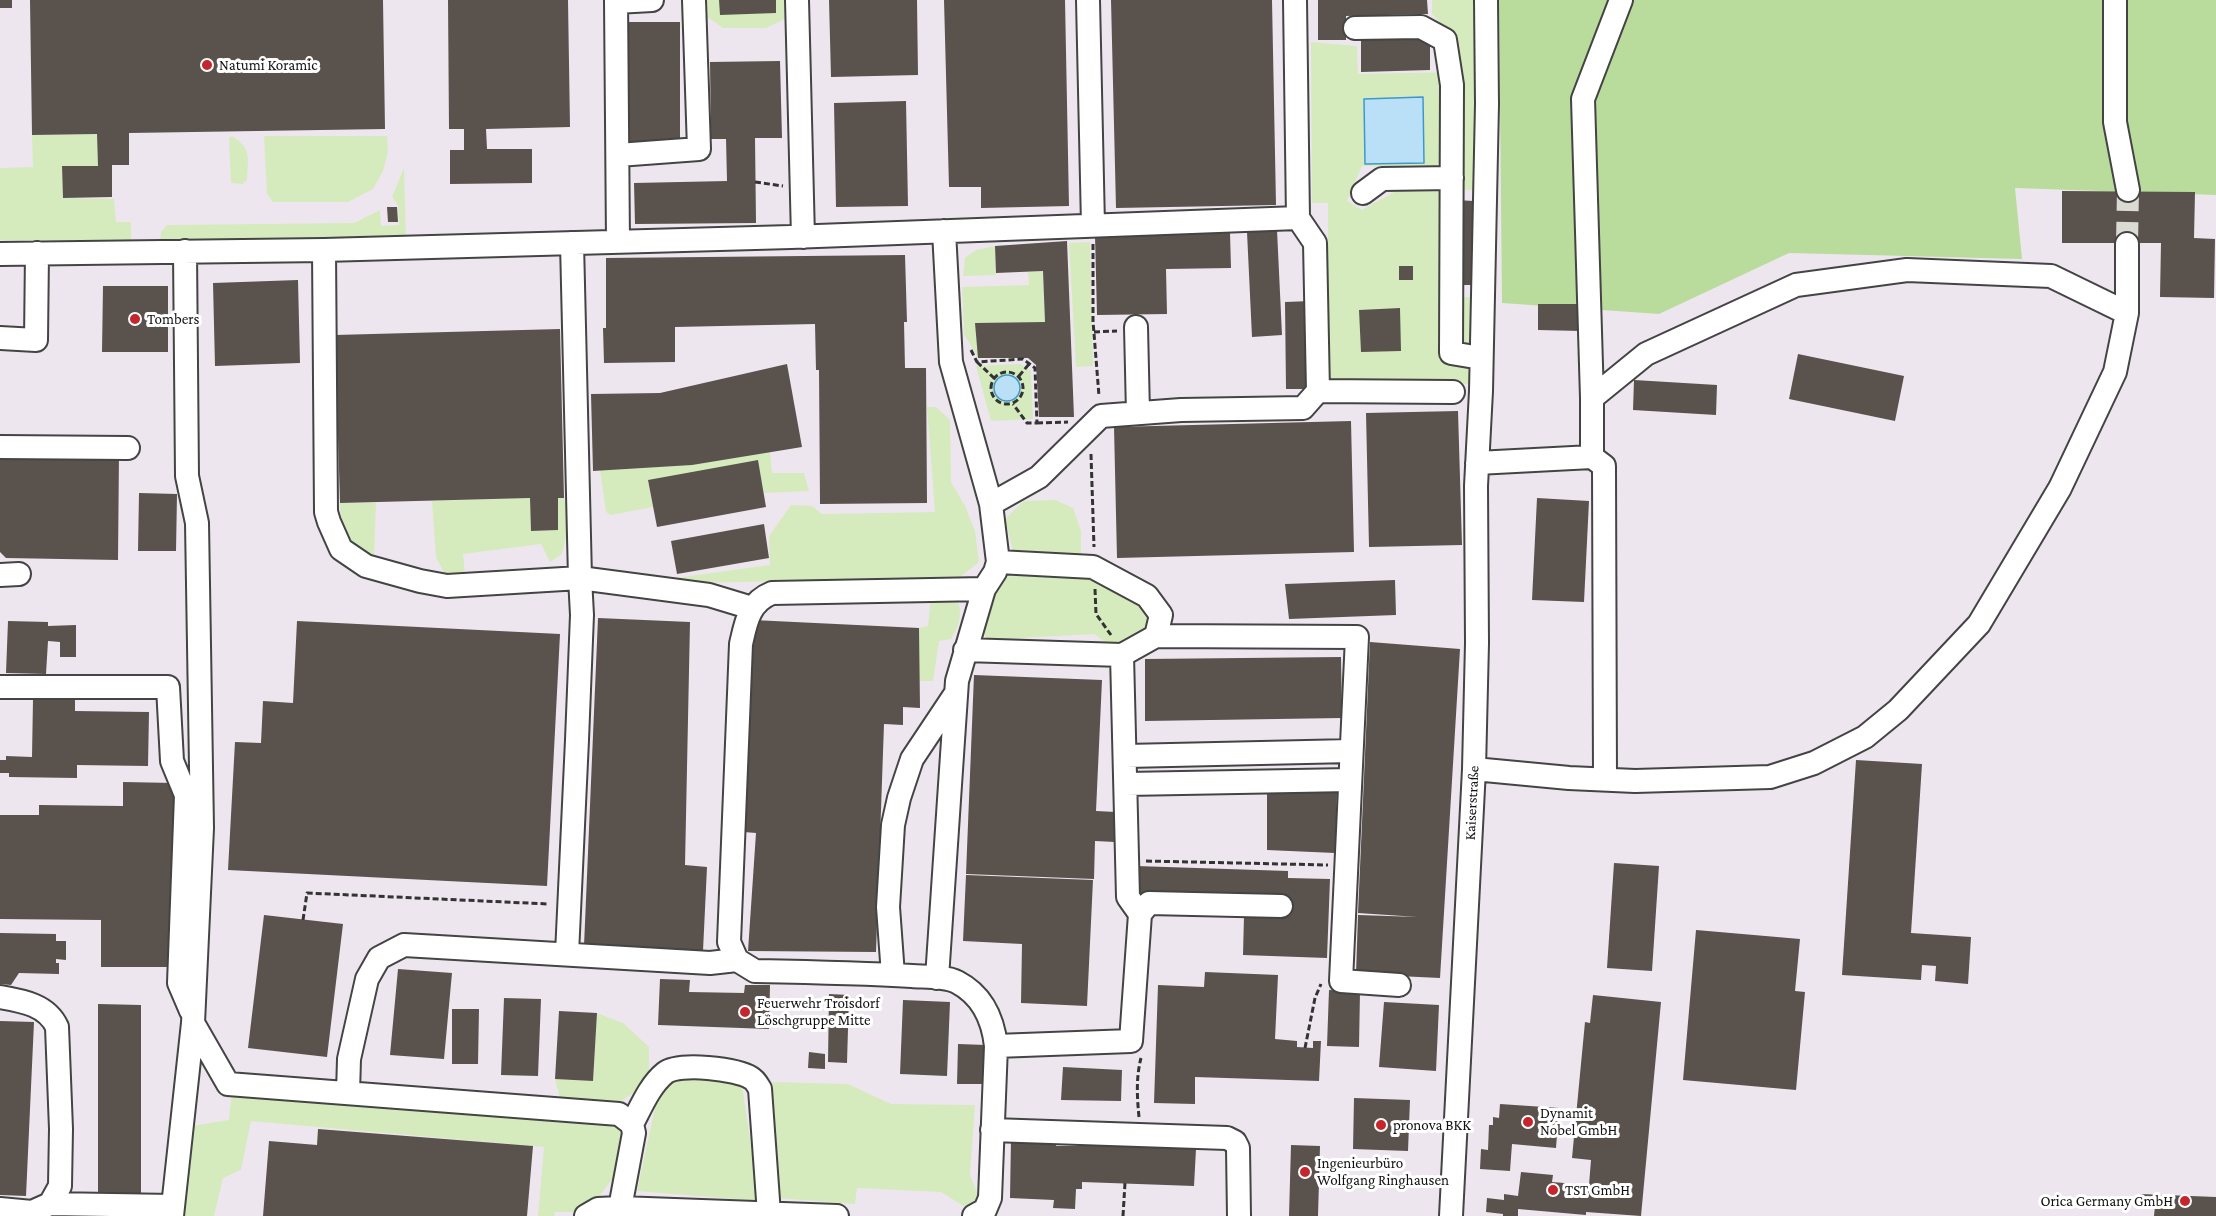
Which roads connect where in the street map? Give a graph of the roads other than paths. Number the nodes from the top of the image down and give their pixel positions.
1 (652, 0) edge
2 (694, 0) edge
3 (797, 0) edge
4 (1088, 0) edge
5 (1295, 0) edge
6 (1486, 0) edge
7 (1621, 0) edge
8 (2115, 0) edge
9 (616, 1) edge
10 (1354, 28) dead end
11 (618, 155) junction
12 (1452, 178) junction
13 (2128, 190) tunnel mouth
14 (1363, 193) dead end
15 (1298, 218) junction
16 (1092, 225) junction
17 (944, 231) junction
18 (803, 237) junction
19 (618, 242) junction
20 (572, 243) junction
21 (2127, 244) tunnel mouth
22 (324, 250) junction
23 (185, 251) junction
24 (37, 253) junction
25 (0, 254) edge
26 (2127, 313) junction
27 (1136, 327) dead end
28 (0, 338) edge
29 (1481, 358) junction
30 (1318, 391) junction
31 (1453, 392) dead end
32 (1592, 398) junction
33 (1138, 413) junction
34 (0, 447) edge
35 (128, 448) dead end
36 (1592, 457) junction
37 (1477, 463) junction
38 (990, 504) junction
39 (998, 562) junction
40 (580, 578) junction
41 (984, 589) junction
42 (752, 608) junction
43 (1156, 636) junction
44 (965, 650) junction
45 (1122, 656) junction
46 (0, 687) edge
47 (956, 692) junction
48 (1351, 751) junction
49 (1219, 754) junction
50 (1126, 756) junction
51 (1474, 769) junction
52 (1605, 779) junction
53 (1350, 780) junction
54 (1126, 784) junction
55 (1220, 784) junction
56 (1281, 906) dead end
57 (1140, 914) junction
58 (567, 954) junction
59 (737, 960) junction
60 (893, 975) junction
61 (937, 978) junction
62 (1399, 985) dead end
63 (0, 997) edge
64 (193, 1020) junction
65 (996, 1046) junction
66 (348, 1093) junction
67 (632, 1124) junction
68 (992, 1130) junction
69 (620, 1208) junction
70 (0, 1209) edge
71 (37, 1211) edge
72 (173, 1211) edge
73 (769, 1214) junction
74 (981, 1215) edge
75 (586, 1216) edge
76 (837, 1216) edge
77 (1239, 1216) edge
78 (1451, 1216) edge

1 - 9 lane
2 - 11 lane
3 - 18 lane
4 - 16 lane
5 - 15 lane
6 - 29 lane, Kaiserstraße
7 - 32 lane
8 - 13 lane
9 - 11 lane
10 - 12 lane
11 - 19 lane
12 - 14 lane
12 - 29 lane
15 - 16 lane
15 - 30 lane
16 - 17 lane
17 - 18 lane
17 - 38 lane
18 - 19 lane
19 - 20 lane
20 - 22 lane
20 - 40 lane
21 - 26 lane
22 - 23 lane
22 - 40 lane
23 - 24 lane
23 - 64 lane
24 - 25 lane
24 - 28 lane
26 - 32 lane
26 - 52 lane
27 - 33 lane
29 - 37 lane, Kaiserstraße
30 - 31 lane
30 - 33 lane
32 - 36 lane
33 - 38 lane
34 - 35 lane
36 - 37 lane
36 - 52 lane
37 - 51 lane, Kaiserstraße
38 - 39 lane
39 - 41 lane
39 - 43 lane
40 - 42 lane
40 - 58 lane
41 - 42 lane
41 - 44 lane
42 - 59 lane
43 - 45 lane
43 - 48 lane
44 - 45 lane
44 - 47 lane
45 - 50 lane
46 - 64 lane
47 - 60 lane
47 - 61 lane
48 - 49 lane
48 - 53 lane
49 - 50 lane
49 - 55 lane
50 - 54 lane
51 - 52 lane
51 - 78 lane, Kaiserstraße
53 - 55 lane
53 - 62 lane
54 - 55 lane
54 - 57 lane
56 - 57 lane
57 - 65 lane
58 - 59 lane
58 - 66 lane
59 - 60 lane
60 - 61 lane
61 - 65 lane
63 - 71 lane
64 - 66 lane
64 - 72 lane
65 - 68 lane
66 - 67 lane
67 - 69 lane
67 - 73 lane
68 - 74 lane
68 - 77 lane
69 - 73 lane
69 - 75 lane
70 - 71 lane
71 - 72 lane
73 - 76 lane

